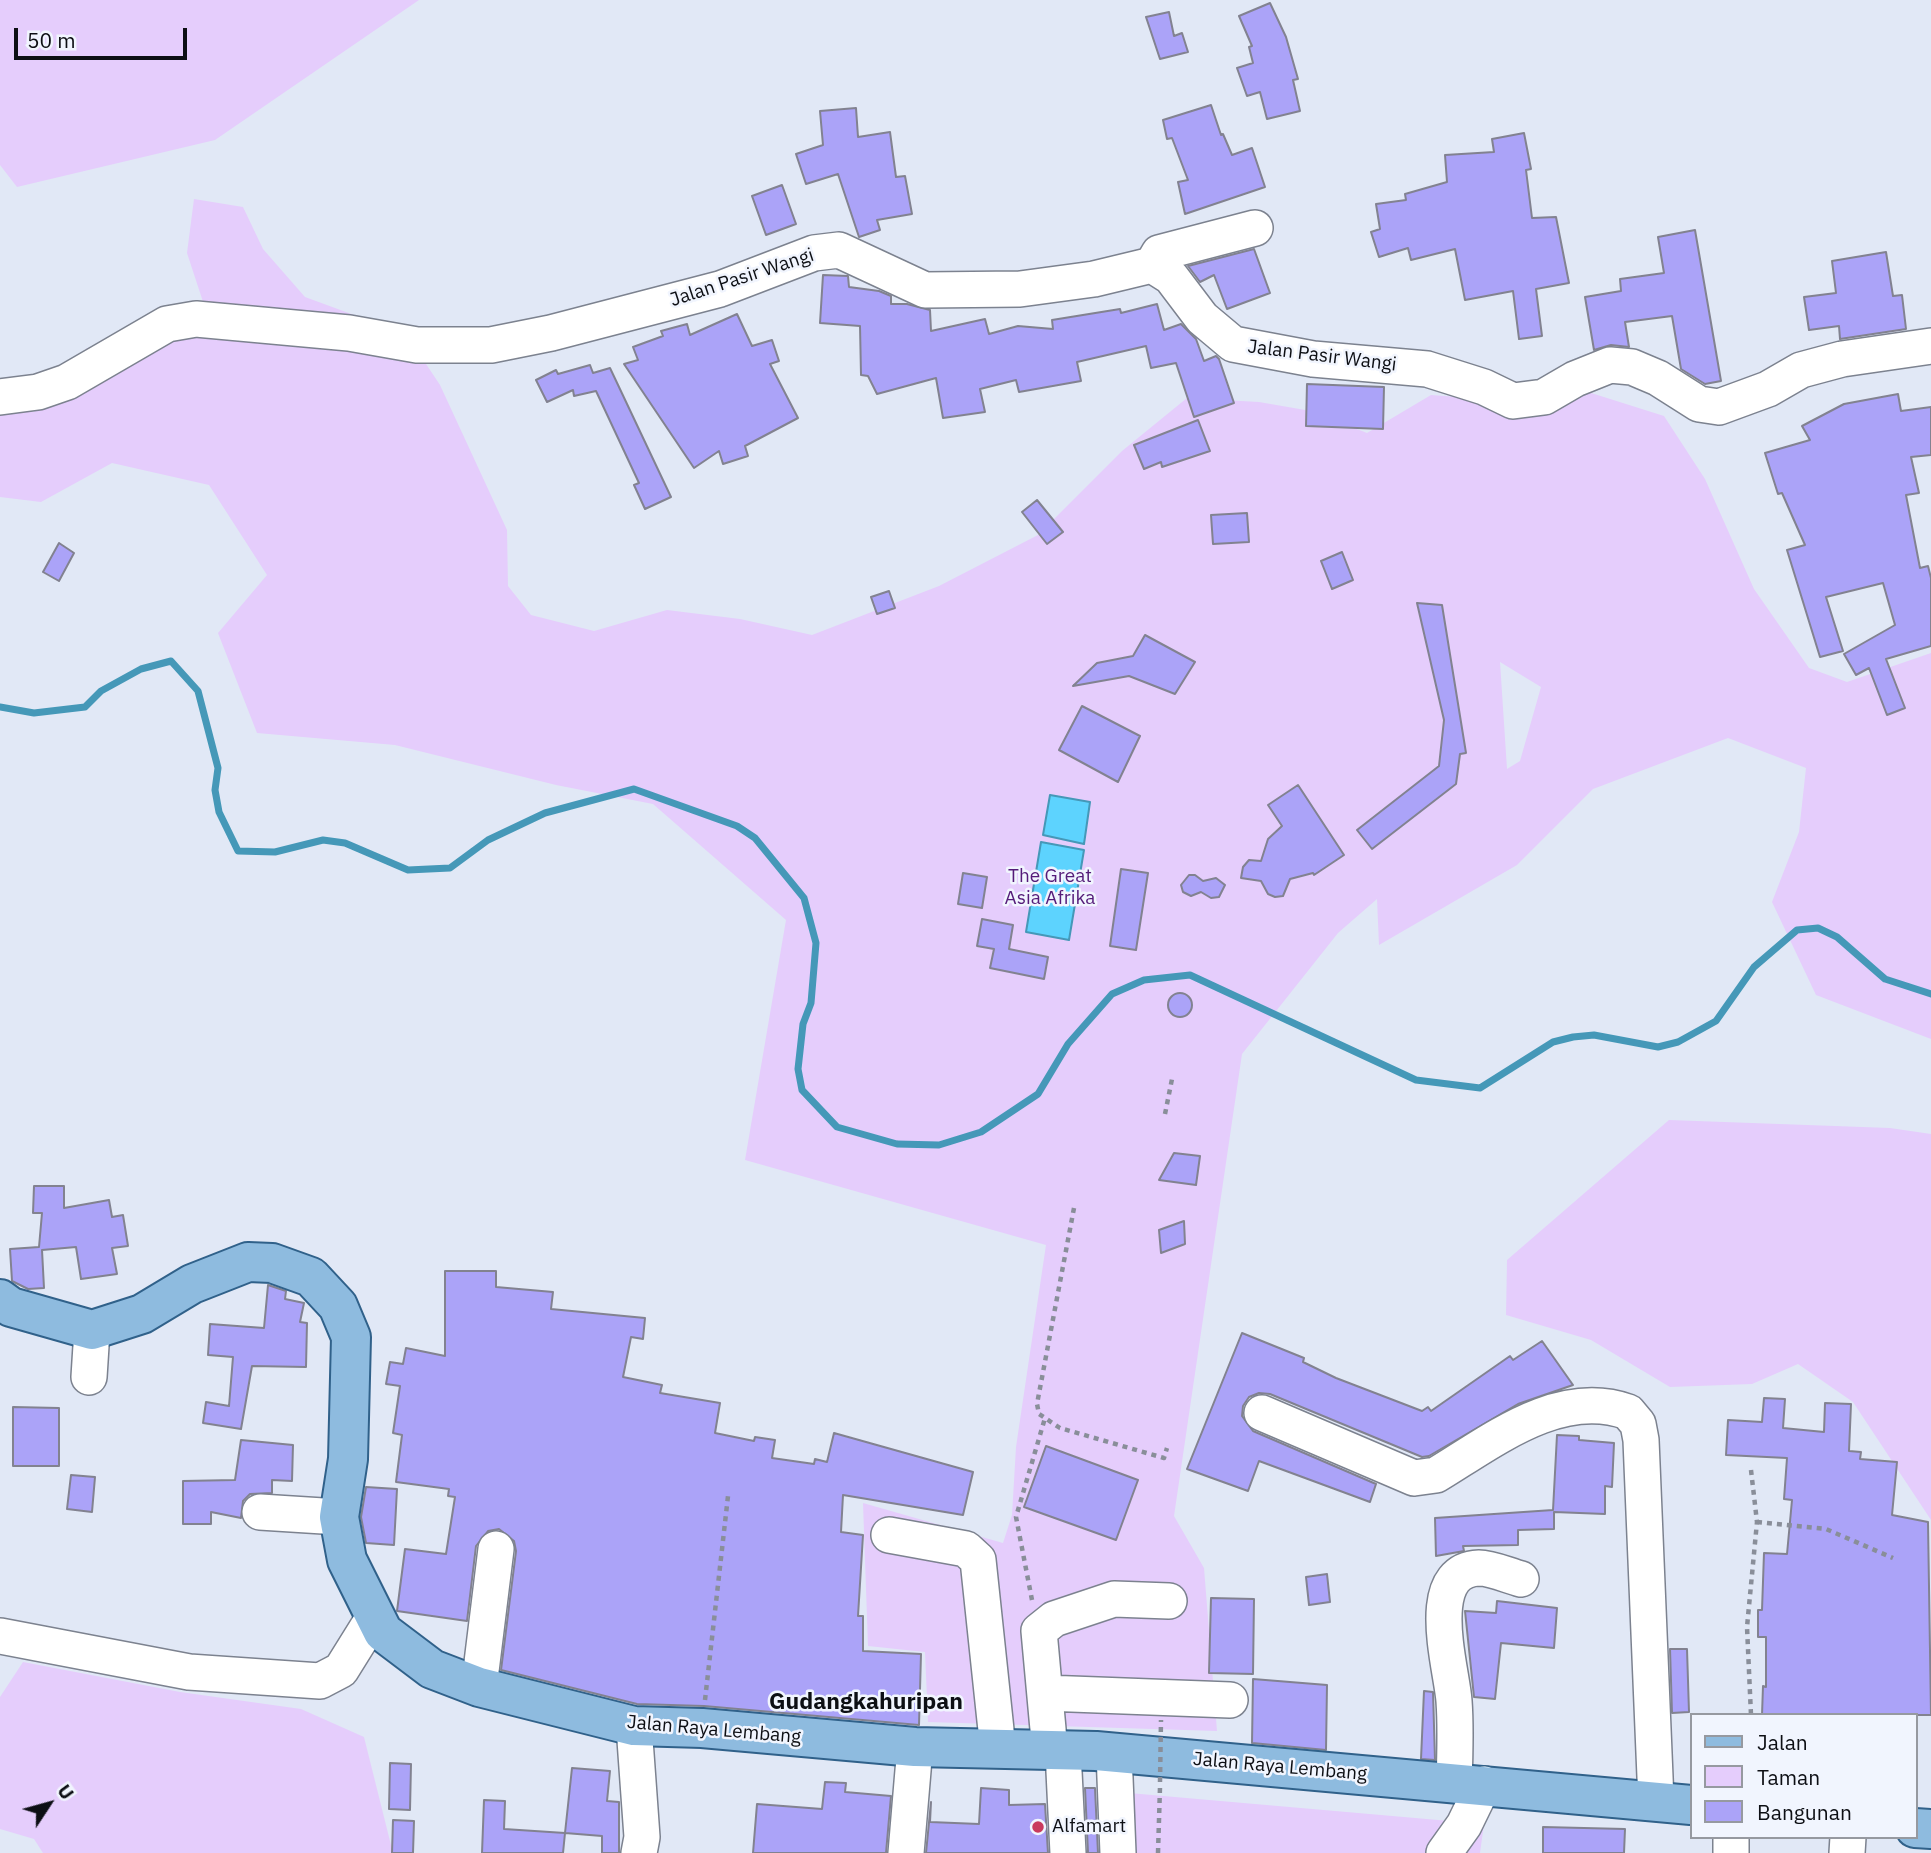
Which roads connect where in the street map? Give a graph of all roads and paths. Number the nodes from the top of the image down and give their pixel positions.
1 (1255, 228) dead end
2 (1152, 265) junction
3 (1931, 346) edge
4 (0, 397) edge
5 (1172, 1079) dead end
6 (1165, 1114) dead end
7 (1074, 1208) dead end
8 (0, 1299) edge
9 (92, 1330) junction
10 (89, 1377) dead end
11 (1262, 1413) dead end
12 (1045, 1418) junction
13 (1167, 1448) dead end
14 (1751, 1470) dead end
15 (728, 1496) dead end
16 (260, 1511) dead end
17 (339, 1517) junction
18 (1757, 1522) junction
19 (889, 1535) dead end
20 (496, 1549) dead end
21 (1893, 1559) dead end
22 (1521, 1579) dead end
23 (1169, 1601) dead end
24 (374, 1617) junction
25 (1038, 1631) junction
26 (0, 1636) edge
27 (479, 1687) junction
28 (1045, 1693) junction
29 (1230, 1700) dead end
30 (1751, 1713) edge
31 (1161, 1720) dead end
32 (634, 1726) junction
33 (702, 1728) junction
34 (915, 1747) junction
35 (998, 1749) junction
36 (1056, 1751) junction
37 (1114, 1754) junction
38 (1469, 1783) junction
39 (1674, 1803) edge
40 (639, 1853) edge
41 (905, 1853) edge
42 (1068, 1853) edge
43 (1118, 1853) edge
44 (1158, 1853) edge
45 (1444, 1853) edge

1 - 2 street
2 - 3 street, Jalan Pasir Wangi
2 - 4 street, Jalan Pasir Wangi
5 - 6 path
7 - 12 path
8 - 9 main road
9 - 10 street
9 - 17 main road, Jalan Raya Lembang
11 - 39 street
12 - 13 path
12 - 25 path
14 - 18 path
15 - 33 path
16 - 17 street
17 - 24 main road, Jalan Raya Lembang
18 - 21 path
18 - 30 path
19 - 35 street
20 - 27 street
22 - 38 street
23 - 25 street
24 - 26 street
24 - 27 main road, Jalan Raya Lembang
25 - 28 street
27 - 32 main road, Jalan Raya Lembang
28 - 29 street
28 - 36 street
31 - 44 path, bridge
32 - 33 main road, Jalan Raya Lembang
32 - 40 street
33 - 34 main road, Jalan Raya Lembang
34 - 35 main road, Jalan Raya Lembang
34 - 41 street
35 - 36 main road, Jalan Raya Lembang
36 - 37 main road, Jalan Raya Lembang
36 - 42 street
37 - 38 main road, Jalan Raya Lembang
37 - 43 street
38 - 39 main road, Jalan Raya Lembang
38 - 45 street

